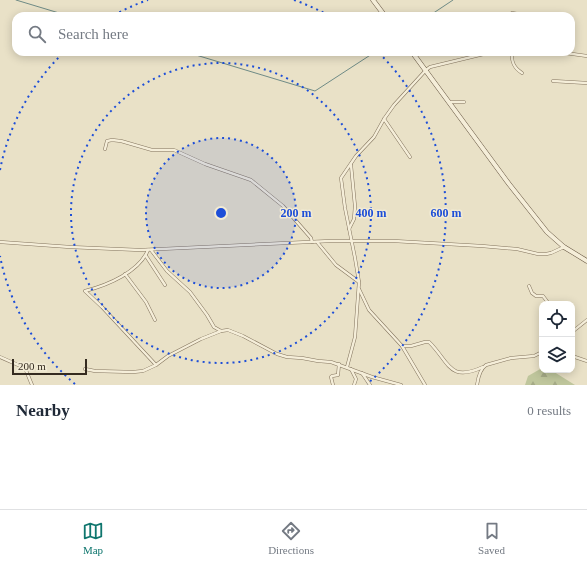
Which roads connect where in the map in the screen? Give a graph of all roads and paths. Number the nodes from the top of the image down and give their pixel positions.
1 (374, 1) edge
2 (382, 12) edge
3 (575, 54) edge
4 (415, 56) edge
5 (475, 56) edge
6 (511, 56) edge
7 (587, 56) edge
8 (426, 70) junction
9 (522, 74) dead end
10 (553, 81) dead end
11 (587, 83) edge
12 (448, 102) junction
13 (464, 102) dead end
14 (384, 119) junction
15 (105, 149) dead end
16 (410, 157) dead end
17 (350, 165) junction
18 (349, 230) junction
19 (0, 242) edge
20 (312, 242) junction
21 (317, 242) junction
22 (351, 242) junction
23 (564, 247) junction
24 (150, 250) junction
25 (146, 255) junction
26 (587, 261) edge
27 (124, 274) junction
28 (359, 282) junction
29 (165, 285) dead end
30 (529, 286) dead end
31 (359, 289) junction
32 (546, 301) edge
33 (155, 320) dead end
34 (587, 320) edge
35 (575, 330) edge
36 (221, 331) junction
37 (402, 346) junction
38 (539, 354) edge
39 (0, 357) edge
40 (575, 357) edge
41 (587, 361) edge
42 (339, 364) junction
43 (156, 365) junction
44 (347, 367) junction
45 (483, 367) junction
46 (85, 369) dead end
47 (351, 369) junction
48 (362, 373) junction
49 (32, 385) edge
50 (332, 385) edge
51 (354, 385) edge
52 (370, 385) edge
53 (401, 385) edge
54 (425, 385) edge
55 (477, 385) edge

1 - 2 street
3 - 7 street
4 - 8 street
5 - 8 street
6 - 9 street
8 - 12 street
8 - 14 street
10 - 11 street
12 - 13 street
12 - 23 street
14 - 16 street
14 - 17 street
15 - 20 street
17 - 18 street
17 - 18 street
18 - 22 street
19 - 24 street
20 - 21 street
20 - 24 street
21 - 22 street
21 - 28 street
22 - 23 street
22 - 28 street
23 - 26 street
24 - 25 street
24 - 36 street
25 - 27 street
25 - 29 street
27 - 33 street
27 - 43 street
28 - 31 street
30 - 32 street
31 - 37 street
31 - 44 street
34 - 35 street
36 - 42 street
36 - 43 street
37 - 45 street
37 - 54 street
38 - 45 street
39 - 49 street
40 - 41 street
42 - 44 street
42 - 50 street
43 - 46 street
44 - 47 street
45 - 55 street
47 - 48 street
47 - 51 street
48 - 52 street
48 - 53 street

